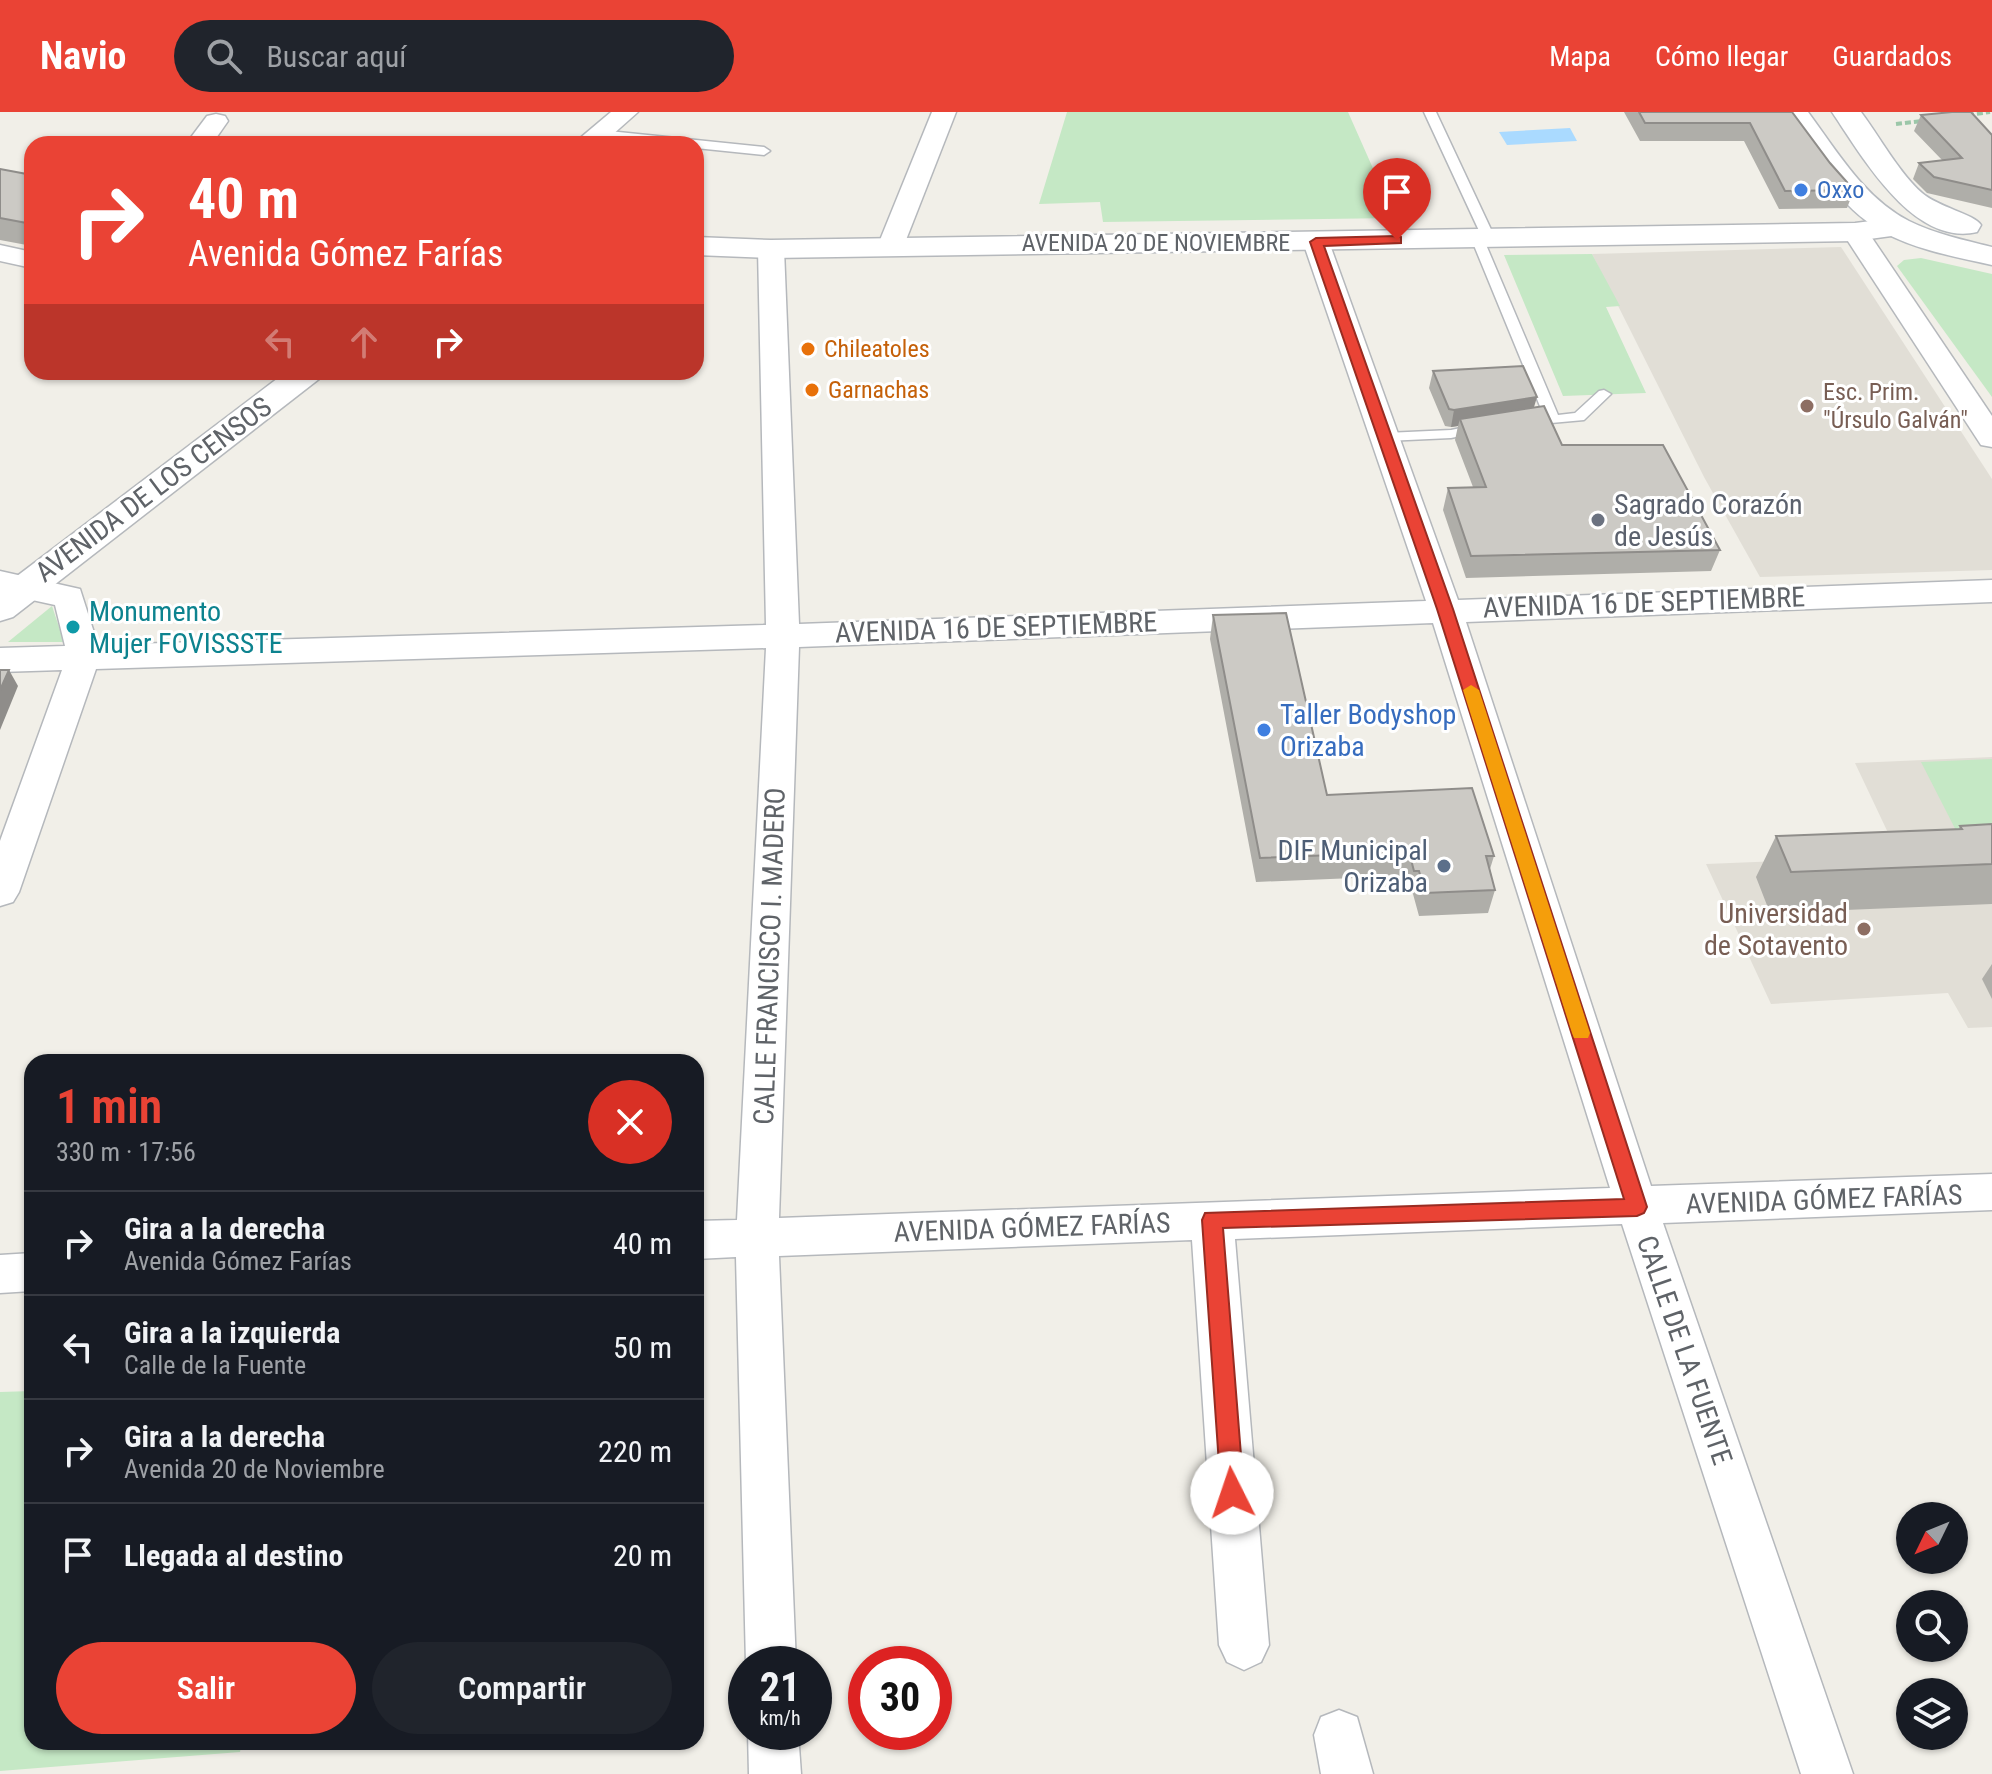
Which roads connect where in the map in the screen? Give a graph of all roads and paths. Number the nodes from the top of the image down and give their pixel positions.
1 (626, 112) edge
2 (944, 112) edge
3 (1430, 112) edge
4 (1793, 112) edge
5 (1990, 112) edge
6 (1961, 116) edge
7 (1932, 119) edge
8 (1853, 120) edge
9 (216, 121) dead end
10 (205, 136) edge
11 (596, 136) edge
12 (704, 147) edge
13 (764, 151) dead end
14 (1933, 215) junction
15 (1895, 227) junction
16 (1992, 231) edge
17 (1855, 232) junction
18 (1483, 238) junction
19 (1316, 242) junction
20 (891, 245) junction
21 (704, 246) edge
22 (771, 249) junction
23 (0, 253) edge
24 (1992, 256) edge
25 (24, 258) edge
26 (1495, 321) dead end
27 (1511, 321) junction
28 (296, 380) edge
29 (1604, 394) dead end
30 (1553, 420) junction
31 (1386, 437) junction
32 (1992, 438) edge
33 (1992, 591) edge
34 (8, 592) edge
35 (1445, 609) junction
36 (783, 636) junction
37 (84, 656) junction
38 (0, 660) edge
39 (0, 892) edge
40 (1992, 1192) edge
41 (1637, 1207) junction
42 (1212, 1220) junction
43 (757, 1237) junction
44 (704, 1240) edge
45 (24, 1272) edge
46 (0, 1274) edge
47 (1244, 1645) dead end
48 (770, 1646) edge
49 (774, 1750) edge
50 (775, 1774) edge
51 (1827, 1774) edge

1 - 11 street
2 - 20 street
3 - 18 lane
4 - 15 street
5 - 6 path
7 - 8 path
8 - 14 street
9 - 10 street
12 - 13 lane
14 - 15 street, AVENIDA 20 DE NOVIEMBRE
14 - 16 street
15 - 17 street, AVENIDA 20 DE NOVIEMBRE
15 - 24 street
17 - 18 street, AVENIDA 20 DE NOVIEMBRE
17 - 32 street
18 - 19 street, AVENIDA 20 DE NOVIEMBRE
18 - 27 lane
19 - 20 street, AVENIDA 20 DE NOVIEMBRE
19 - 31 street, CALLE DE LA FUENTE
20 - 22 street, AVENIDA 20 DE NOVIEMBRE
21 - 22 street, AVENIDA 20 DE NOVIEMBRE
22 - 36 street, CALLE FRANCISCO I. MADERO
23 - 25 street
26 - 27 lane
27 - 30 lane
28 - 34 street, AVENIDA DE LOS CENSOS
29 - 30 lane
30 - 31 lane
31 - 35 street, CALLE DE LA FUENTE
33 - 35 street, AVENIDA 16 DE SEPTIEMBRE
34 - 37 street
35 - 36 street, AVENIDA 16 DE SEPTIEMBRE
35 - 41 street, CALLE DE LA FUENTE
36 - 37 street, AVENIDA 16 DE SEPTIEMBRE
36 - 43 street, CALLE FRANCISCO I. MADERO
37 - 38 street, AVENIDA 16 DE SEPTIEMBRE
37 - 39 street
40 - 41 street, AVENIDA GÓMEZ FARÍAS
41 - 42 street, AVENIDA GÓMEZ FARÍAS
41 - 51 street, CALLE DE LA FUENTE
42 - 43 street, AVENIDA GÓMEZ FARÍAS
42 - 47 street
43 - 44 street, AVENIDA GÓMEZ FARÍAS
43 - 48 street, CALLE FRANCISCO I. MADERO
45 - 46 street
49 - 50 street

